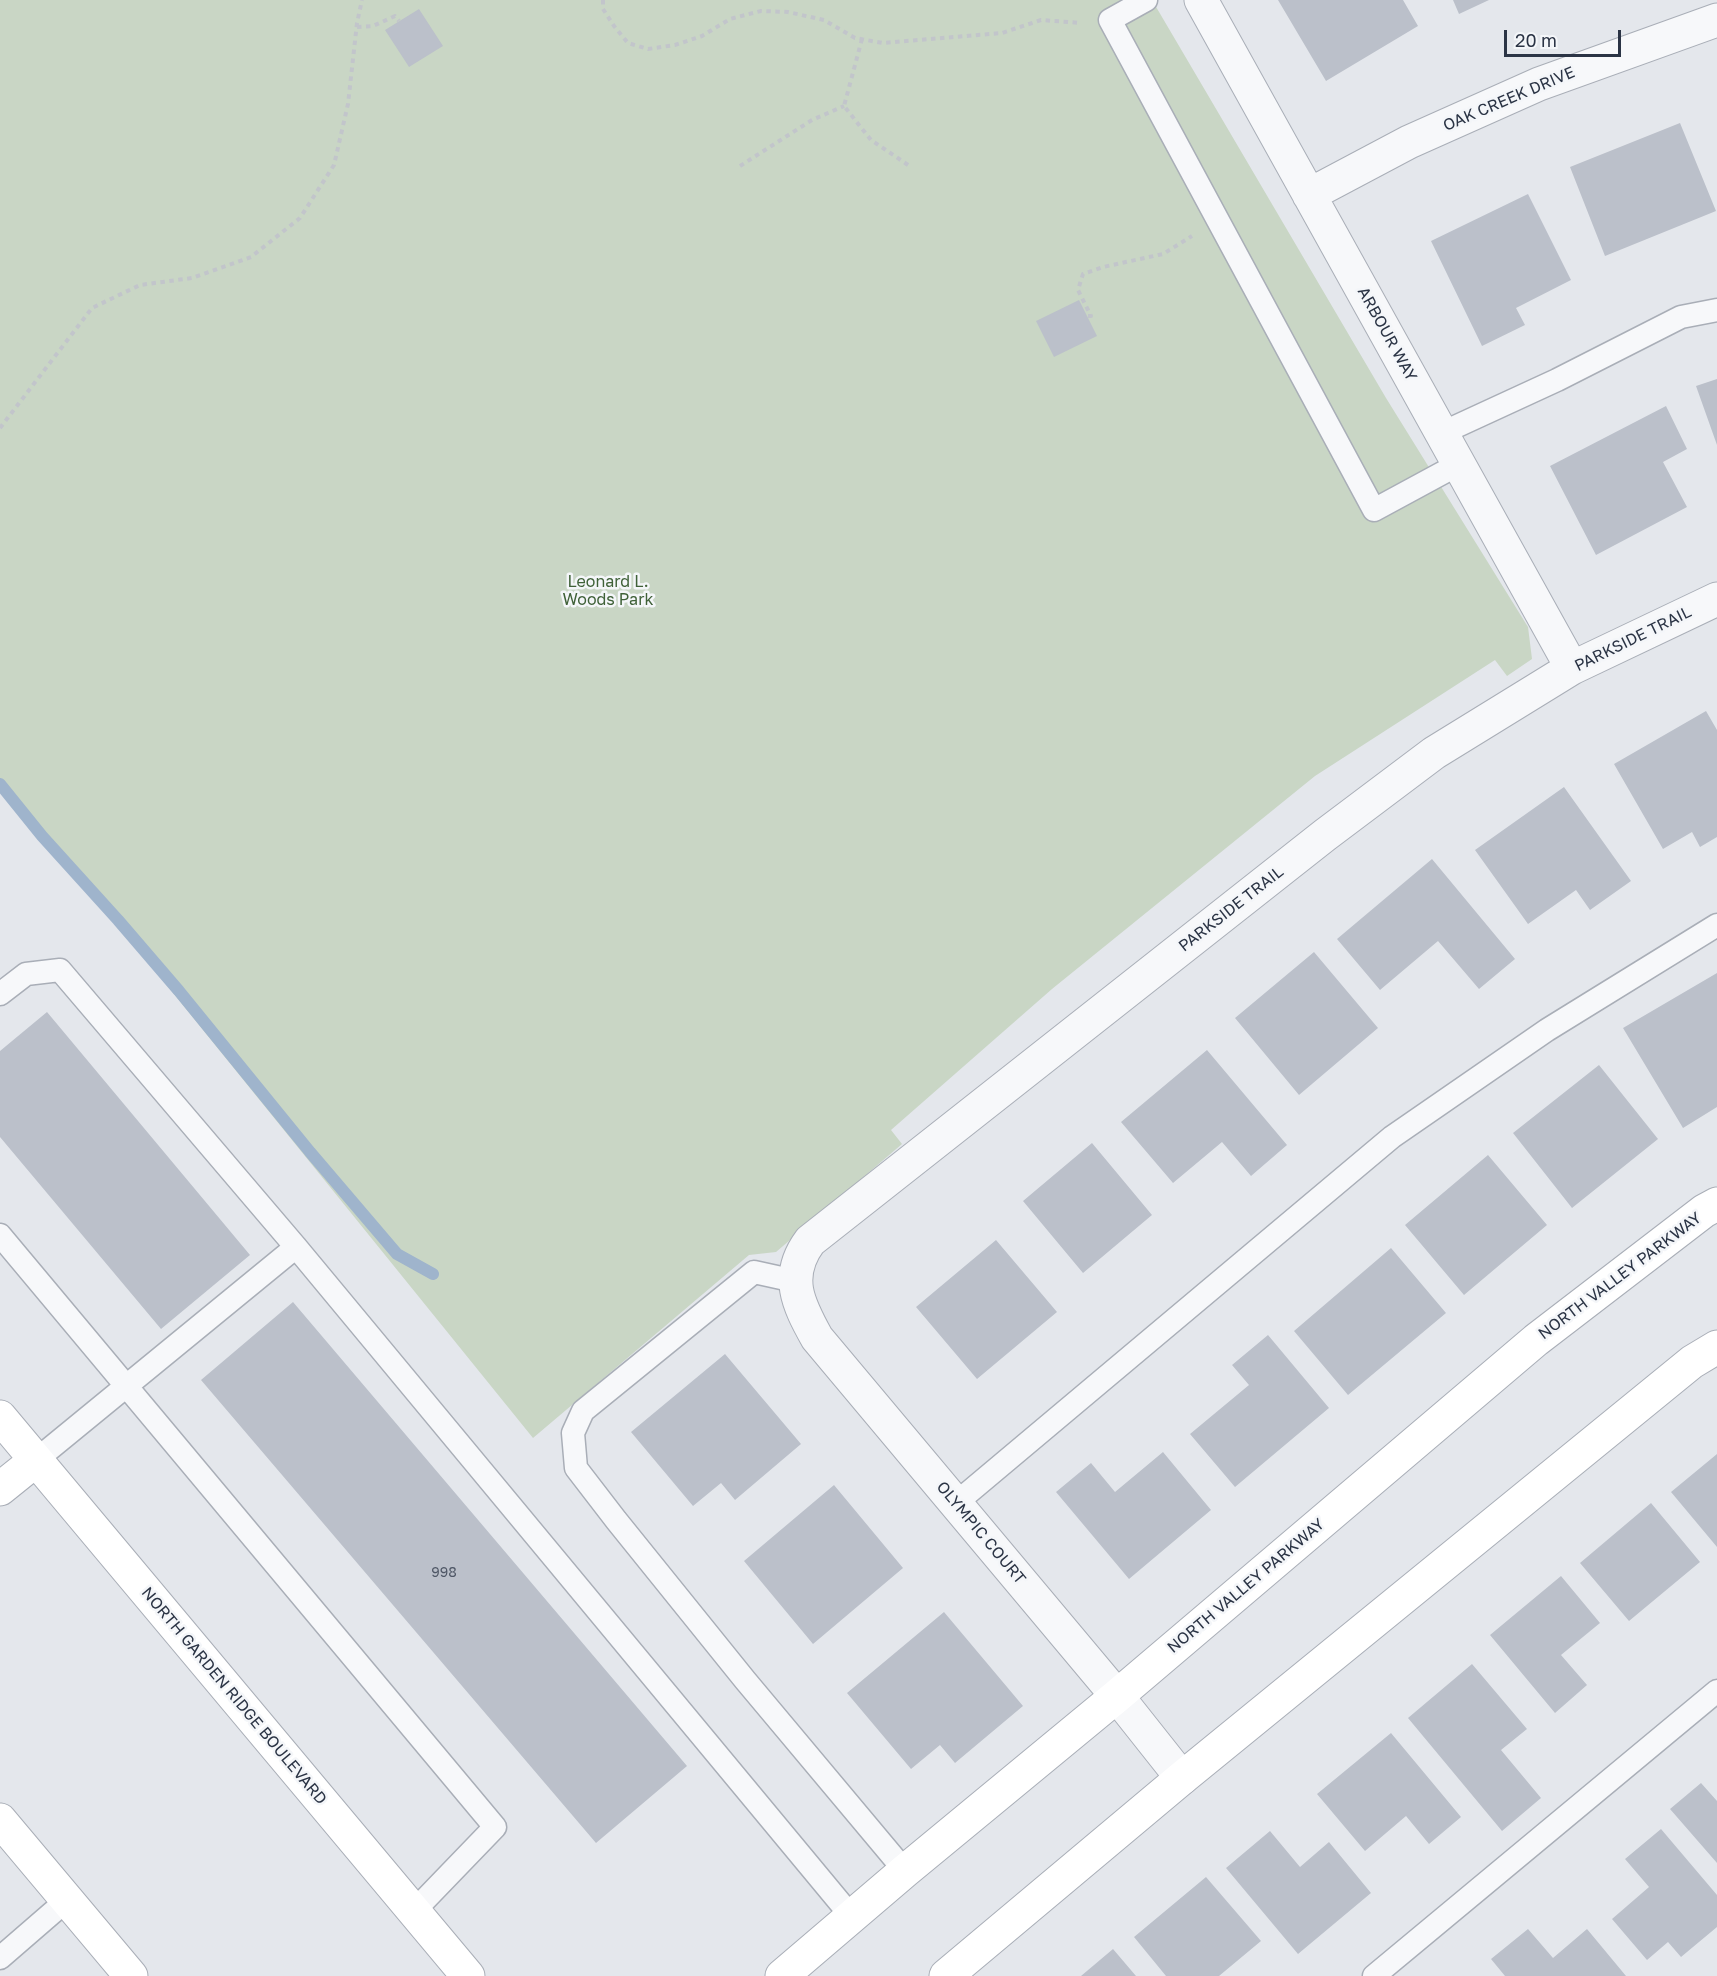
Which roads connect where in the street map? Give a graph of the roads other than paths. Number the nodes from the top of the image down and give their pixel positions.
1 (1146, 0) edge
2 (1201, 0) edge
3 (1717, 20) edge
4 (1309, 195) junction
5 (1717, 309) edge
6 (1442, 433) junction
7 (1459, 464) junction
8 (1717, 599) edge
9 (1572, 668) junction
10 (1717, 925) edge
11 (0, 994) edge
12 (1717, 1204) edge
13 (0, 1235) edge
14 (296, 1247) junction
15 (795, 1281) junction
16 (1717, 1347) edge
17 (127, 1387) junction
18 (0, 1417) edge
19 (36, 1460) junction
20 (0, 1489) edge
21 (956, 1503) junction
22 (1717, 1691) edge
23 (1117, 1696) junction
24 (1182, 1778) junction
25 (0, 1820) edge
26 (904, 1871) junction
27 (67, 1900) junction
28 (414, 1911) junction
29 (852, 1917) junction
30 (0, 1959) edge
31 (131, 1976) edge
32 (468, 1976) edge
33 (782, 1976) edge
34 (946, 1976) edge
35 (1374, 1976) edge

1 - 7 lane
2 - 4 street, ARBOUR WAY
3 - 4 street, OAK CREEK DRIVE
4 - 6 street, ARBOUR WAY
5 - 6 lane
6 - 7 street, ARBOUR WAY
7 - 9 street, ARBOUR WAY
8 - 9 street, PARKSIDE TRAIL
9 - 15 street, PARKSIDE TRAIL
10 - 21 lane
11 - 14 lane
12 - 23 street, NORTH VALLEY PARKWAY
13 - 17 lane
14 - 17 lane
14 - 29 lane
15 - 21 street, OLYMPIC COURT
15 - 26 lane
16 - 24 street
17 - 19 lane
17 - 28 lane
18 - 19 street, NORTH GARDEN RIDGE BOULEVARD
19 - 20 street
19 - 28 street, NORTH GARDEN RIDGE BOULEVARD
21 - 23 street, OLYMPIC COURT
22 - 35 lane
23 - 24 street, OLYMPIC COURT
23 - 26 street, NORTH VALLEY PARKWAY
24 - 34 street
25 - 27 street
26 - 29 street, NORTH VALLEY PARKWAY
27 - 30 lane
27 - 31 street
28 - 32 street, NORTH GARDEN RIDGE BOULEVARD
29 - 33 street, NORTH VALLEY PARKWAY

